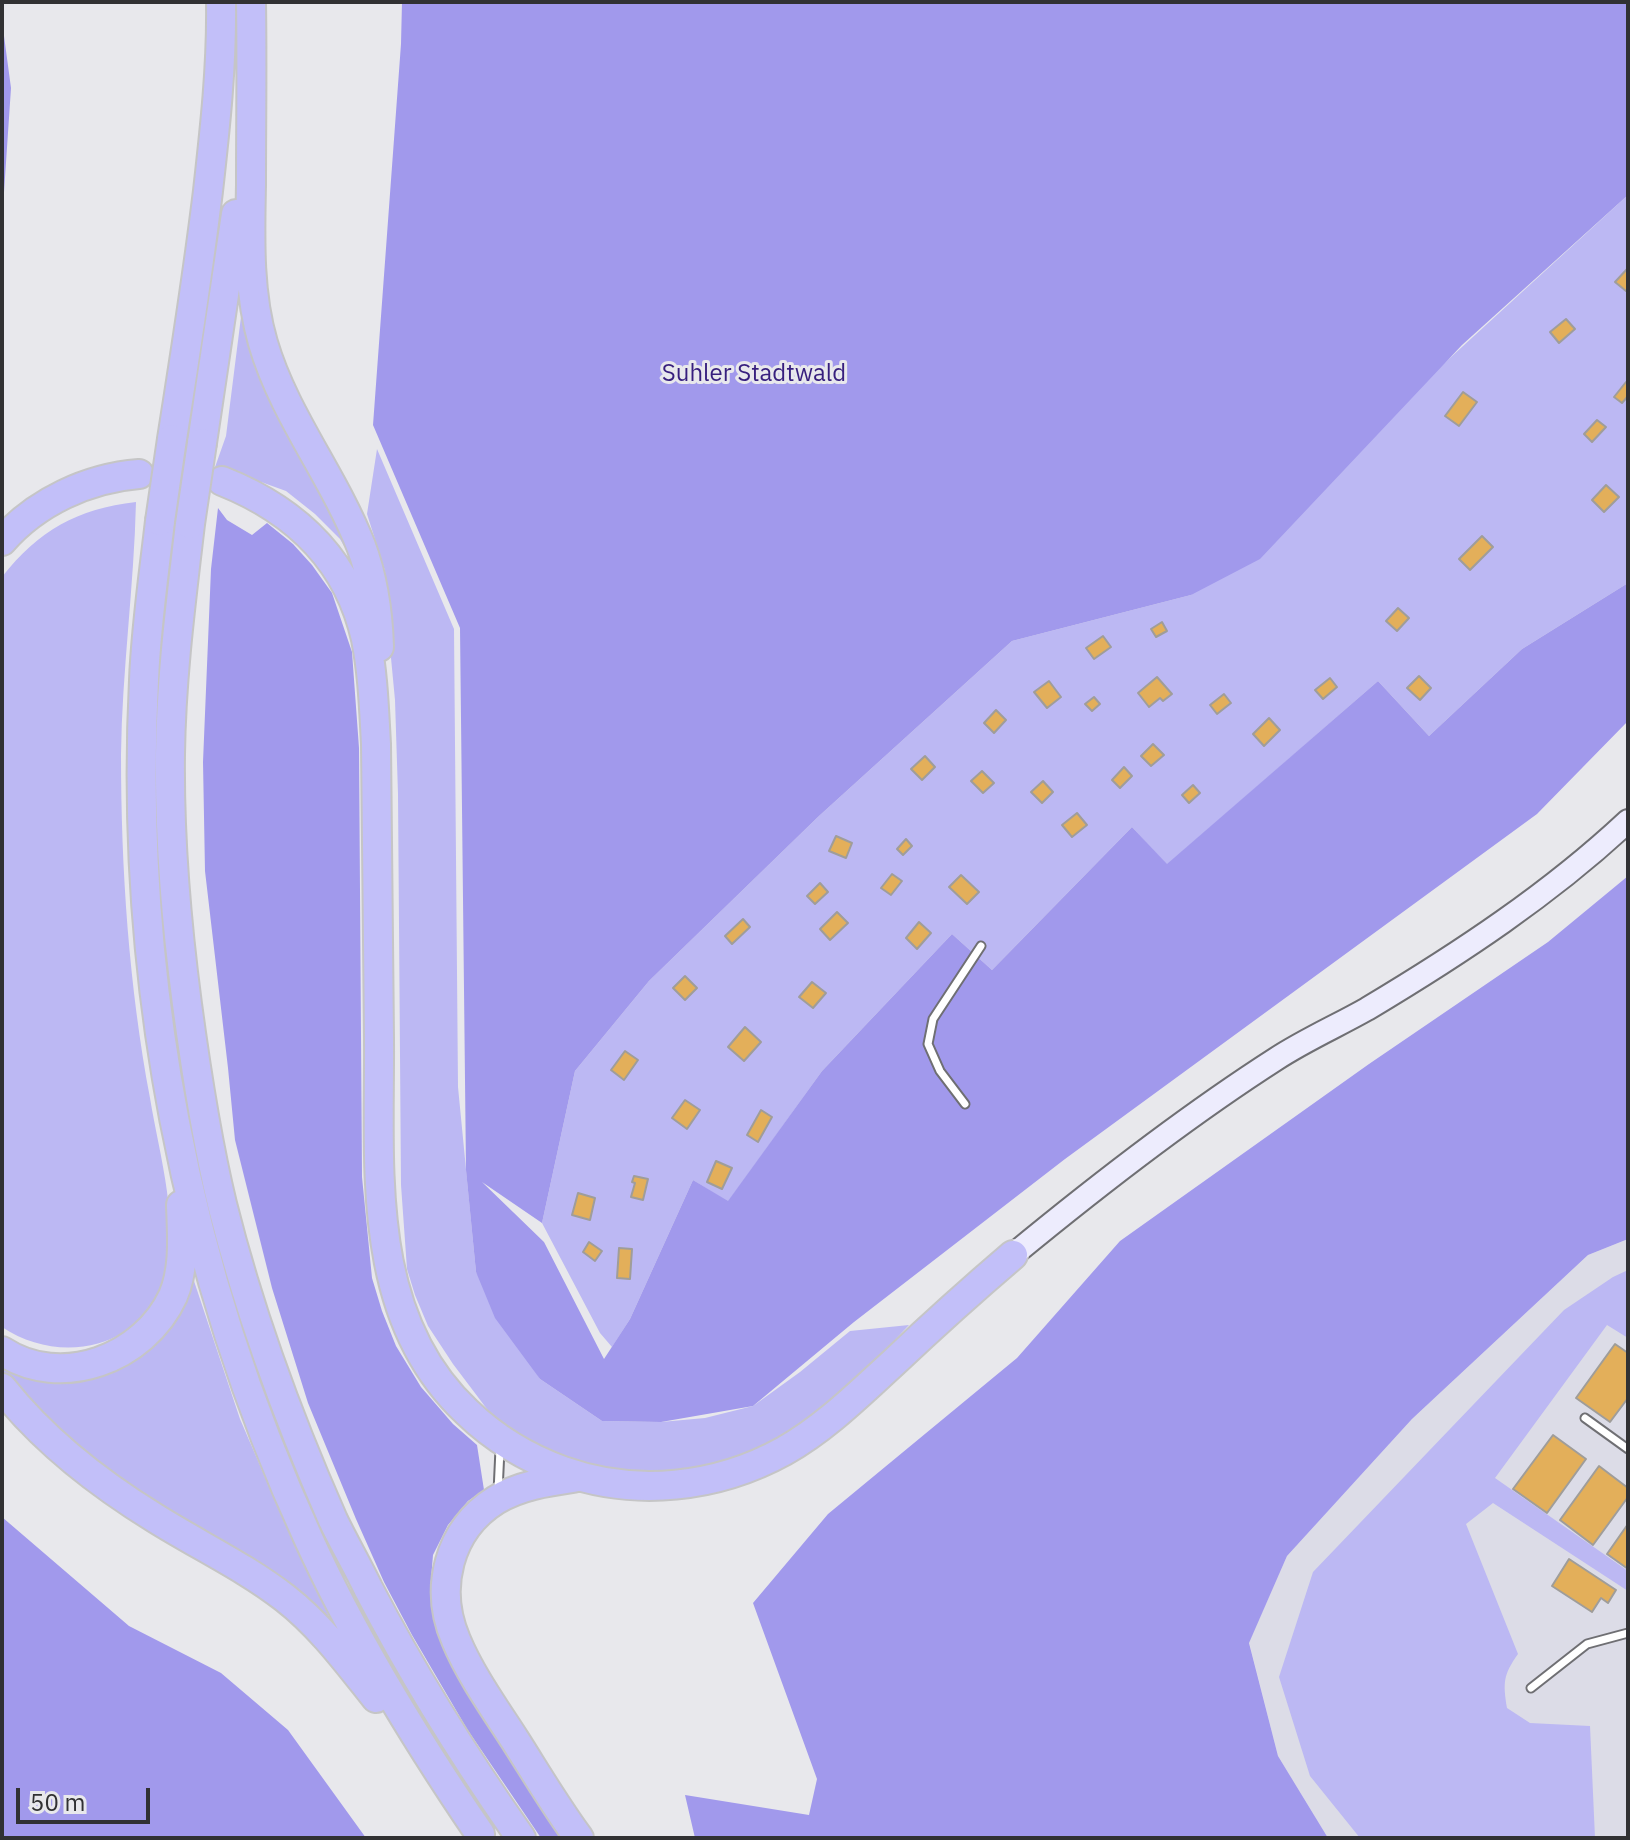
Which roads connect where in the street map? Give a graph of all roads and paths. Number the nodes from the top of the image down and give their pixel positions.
1 (221, 2) edge
2 (251, 2) edge
3 (252, 41) junction
4 (139, 474) dead end
5 (222, 481) dead end
6 (2, 541) edge
7 (376, 744) junction
8 (1628, 821) edge
9 (981, 946) dead end
10 (965, 1104) dead end
11 (179, 1149) junction
12 (1013, 1255) joint
13 (2, 1351) edge
14 (2, 1388) edge
15 (1585, 1418) dead end
16 (500, 1440) junction
17 (1628, 1449) edge
18 (580, 1477) junction
19 (498, 1498) junction
20 (1628, 1633) edge
21 (1531, 1688) dead end
22 (482, 1836) edge
23 (521, 1838) edge
24 (579, 1838) edge

1 - 11 highway, bridge
2 - 3 highway
3 - 7 highway
3 - 23 highway, bridge
4 - 6 highway
5 - 7 highway
7 - 16 highway
8 - 12 main road
9 - 10 lane
11 - 13 highway
11 - 22 highway
12 - 18 highway
14 - 22 highway
15 - 17 lane
16 - 18 highway
16 - 19 lane
18 - 19 highway
19 - 24 highway
20 - 21 lane

